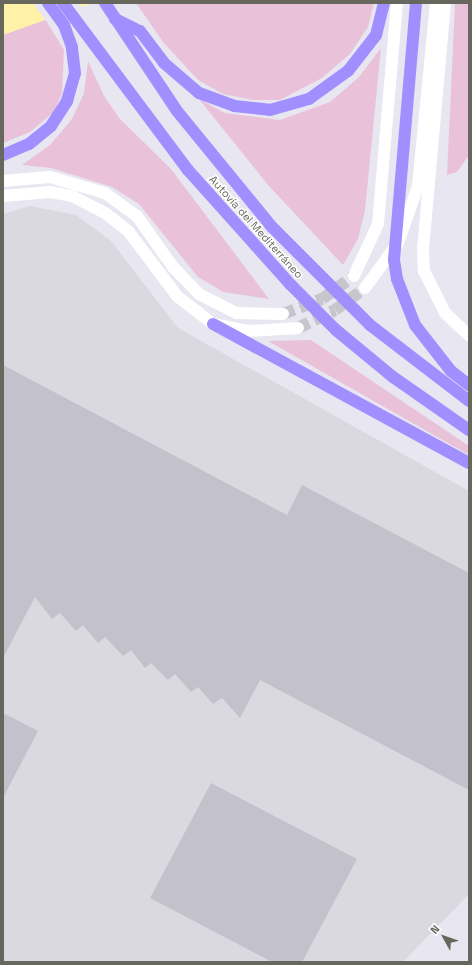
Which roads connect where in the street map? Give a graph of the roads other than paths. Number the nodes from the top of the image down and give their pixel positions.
1 (48, 3) edge
2 (63, 3) edge
3 (105, 3) edge
4 (384, 3) edge
5 (397, 3) edge
6 (416, 3) edge
7 (436, 3) edge
8 (445, 3) edge
9 (114, 18) junction
10 (3, 154) edge
11 (3, 181) edge
12 (3, 196) edge
13 (354, 276) tunnel mouth
14 (365, 288) tunnel mouth
15 (283, 314) tunnel mouth
16 (213, 324) junction
17 (298, 328) tunnel mouth
18 (469, 335) edge
19 (469, 385) edge
20 (469, 401) edge
21 (469, 430) edge
22 (469, 463) edge

1 - 10 highway
2 - 21 highway, Autovía del Mediterráneo
3 - 9 highway, Autovía del Mediterráneo
4 - 9 highway
5 - 13 street
6 - 19 highway
7 - 14 street
8 - 18 street
9 - 20 highway, Autovía del Mediterráneo
11 - 15 street
12 - 16 street
16 - 17 street
16 - 22 highway

